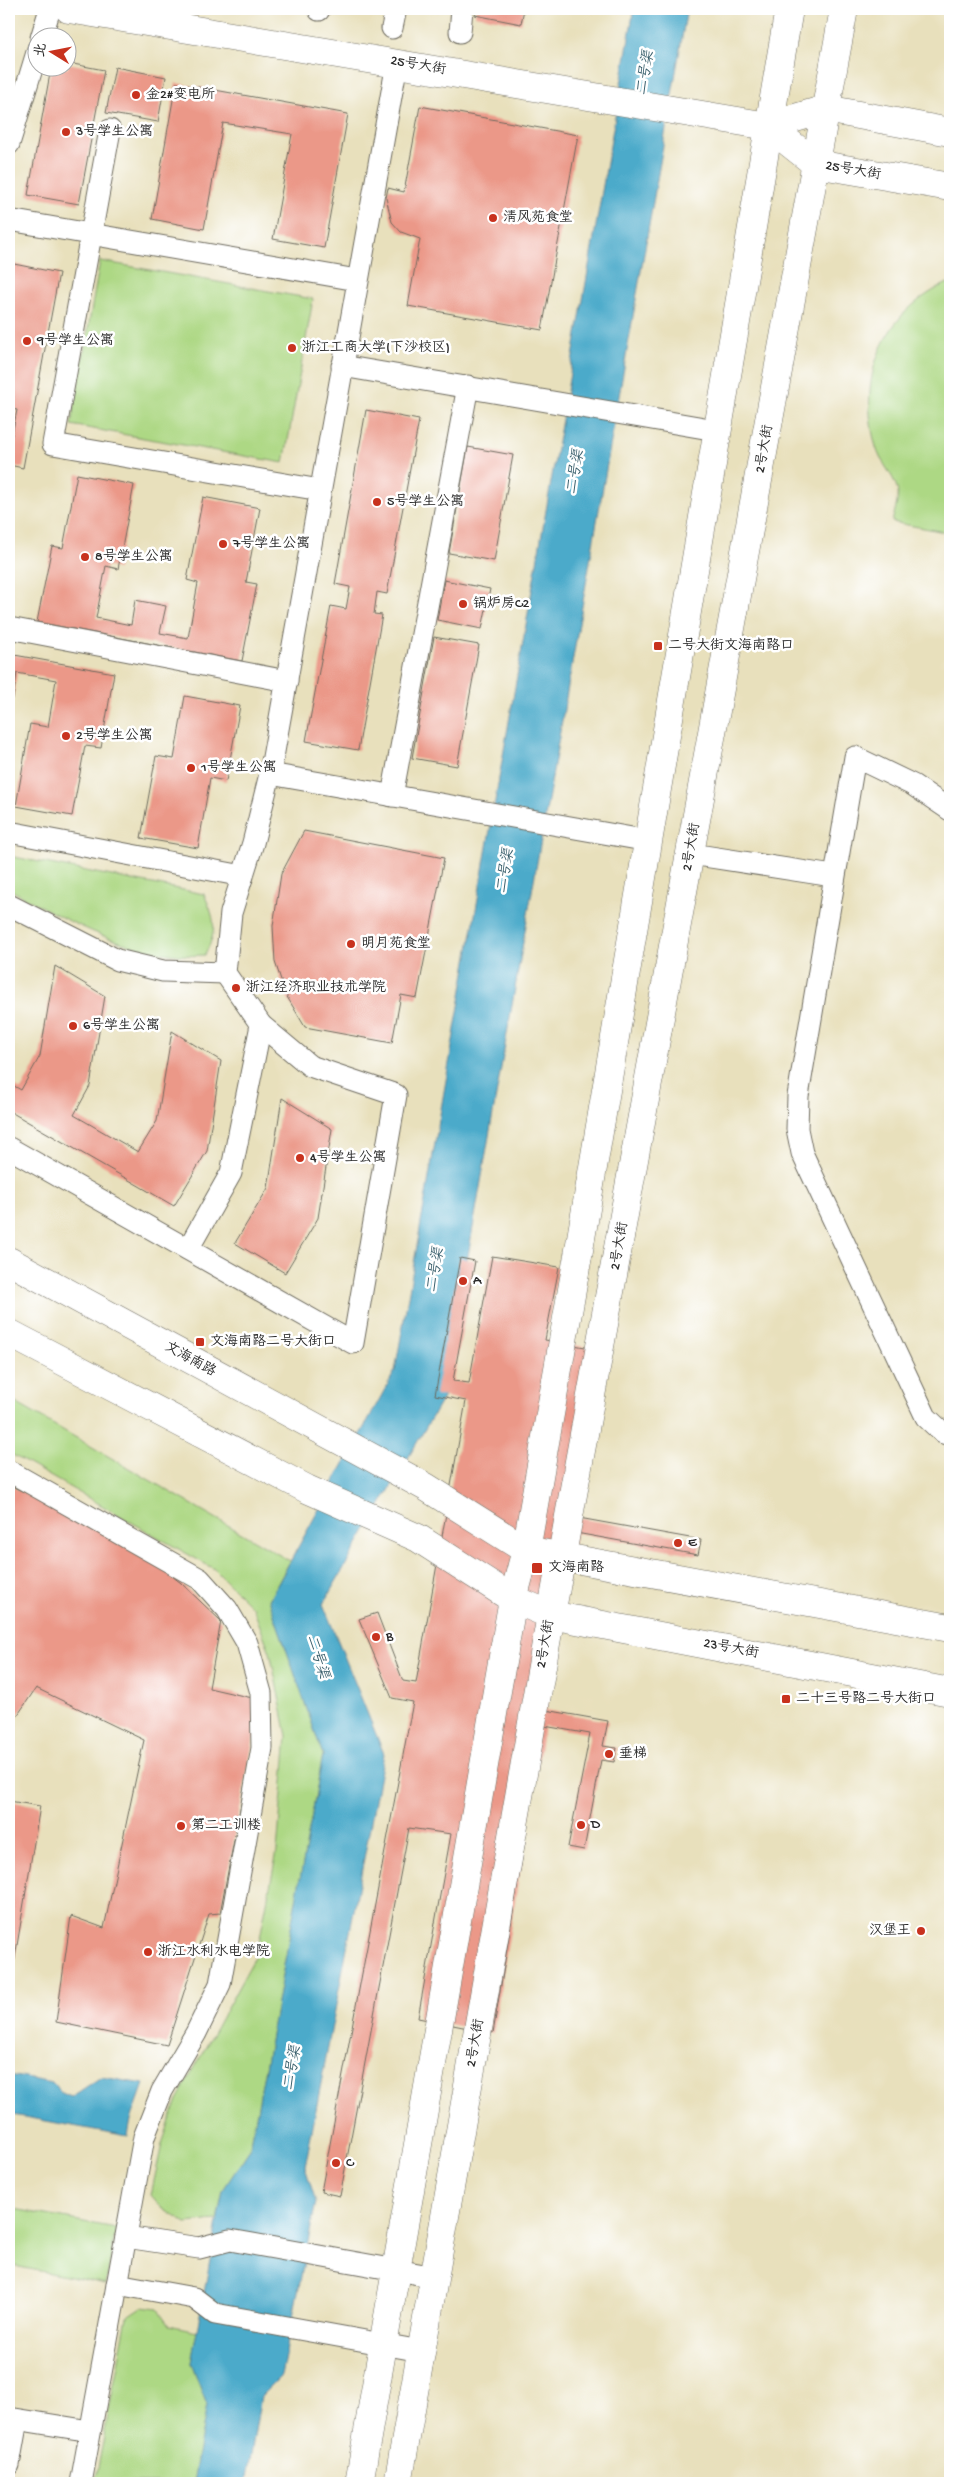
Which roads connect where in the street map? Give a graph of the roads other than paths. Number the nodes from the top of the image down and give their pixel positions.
1 (50, 9) edge
2 (69, 9) edge
3 (462, 9) edge
4 (789, 9) edge
5 (844, 9) edge
6 (44, 28) edge
7 (460, 32) dead end
8 (397, 63) junction
9 (29, 78) edge
10 (826, 110) junction
11 (768, 126) junction
12 (110, 130) dead end
13 (950, 132) edge
14 (9, 144) edge
15 (816, 164) junction
16 (950, 187) edge
17 (9, 220) edge
18 (90, 234) junction
19 (357, 280) junction
20 (342, 366) junction
21 (468, 386) junction
22 (716, 430) junction
23 (320, 490) junction
24 (9, 628) edge
25 (287, 681) junction
26 (270, 774) junction
27 (392, 796) junction
28 (950, 810) edge
29 (9, 832) edge
30 (649, 842) junction
31 (691, 854) junction
32 (243, 876) junction
33 (834, 876) junction
34 (9, 905) edge
35 (224, 973) junction
36 (261, 1025) junction
37 (9, 1148) edge
38 (188, 1249) junction
39 (9, 1261) edge
40 (9, 1332) edge
41 (950, 1435) edge
42 (9, 1471) edge
43 (526, 1550) junction
44 (563, 1558) junction
45 (514, 1599) junction
46 (551, 1615) junction
47 (950, 1628) edge
48 (950, 1692) edge
49 (126, 2237) junction
50 (398, 2270) junction
51 (435, 2277) junction
52 (117, 2284) junction
53 (384, 2345) junction
54 (421, 2351) junction
55 (13, 2419) edge
56 (90, 2431) junction
57 (9, 2465) edge
58 (81, 2483) edge
59 (359, 2483) edge
60 (398, 2483) edge

1 - 6 street
2 - 8 main road, 25号大街
3 - 7 street
4 - 11 main road
5 - 10 main road, 2号大街
8 - 11 main road, 25号大街
8 - 19 street
9 - 14 street
10 - 11 main road, 25号大街
10 - 13 main road, 25号大街
10 - 15 main road, 2号大街
11 - 15 main road, 25号大街
11 - 22 main road
12 - 18 street
15 - 16 main road, 25号大街
15 - 31 main road, 2号大街
17 - 18 street
18 - 19 street
18 - 23 street
19 - 20 street
20 - 21 street
20 - 23 street
21 - 22 street
21 - 27 street
22 - 30 main road
23 - 25 street
24 - 25 street
25 - 26 street
26 - 27 street
26 - 32 street
27 - 30 street
28 - 33 street
29 - 32 street
30 - 43 main road
31 - 33 street
31 - 44 main road, 2号大街
32 - 35 street
33 - 41 street
34 - 35 street
35 - 36 street
36 - 38 street
36 - 38 street
37 - 38 street
39 - 43 main road, 文海南路
40 - 45 main road
42 - 49 street
43 - 44 main road
43 - 45 main road
44 - 46 main road, 2号大街
44 - 47 main road
45 - 46 main road, 23号大街
45 - 50 main road
46 - 48 main road, 23号大街
46 - 51 main road, 2号大街
49 - 50 street
49 - 52 street
50 - 51 street
50 - 53 main road
51 - 54 main road, 2号大街
52 - 53 street
52 - 56 street
53 - 54 street
53 - 59 main road
54 - 60 main road, 2号大街
55 - 56 street
55 - 57 street
56 - 58 street

